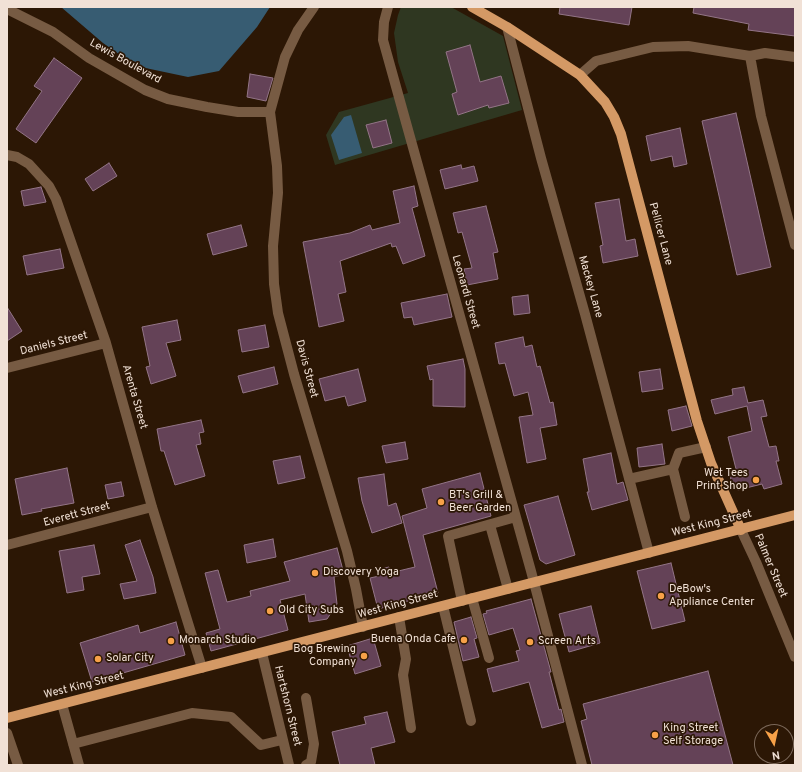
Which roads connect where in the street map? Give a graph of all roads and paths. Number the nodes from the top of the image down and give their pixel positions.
1 (314, 7) edge
2 (388, 7) edge
3 (472, 7) edge
4 (7, 8) edge
5 (507, 27) junction
6 (750, 56) junction
7 (795, 56) edge
8 (580, 75) junction
9 (270, 112) junction
10 (7, 155) edge
11 (795, 245) edge
12 (106, 343) junction
13 (7, 368) edge
14 (706, 447) junction
15 (673, 469) junction
16 (630, 479) junction
17 (152, 507) junction
18 (795, 515) edge
19 (516, 517) junction
20 (685, 517) dead end
21 (490, 525) junction
22 (741, 530) junction
23 (7, 545) edge
24 (650, 553) junction
25 (534, 582) junction
26 (508, 589) junction
27 (472, 598) junction
28 (462, 601) junction
29 (443, 606) junction
30 (399, 617) junction
31 (363, 627) junction
32 (262, 653) junction
33 (795, 657) edge
34 (489, 658) dead end
35 (202, 668) junction
36 (306, 698) dead end
37 (62, 704) junction
38 (7, 718) edge
39 (471, 721) dead end
40 (411, 728) dead end
41 (7, 733) edge
42 (282, 740) junction
43 (73, 744) junction
44 (14, 762) edge
45 (311, 764) edge
46 (79, 765) edge
47 (290, 765) edge
48 (582, 765) edge

1 - 9 street
2 - 19 street, Leonardi Street
3 - 5 main road, Pellicer Lane
4 - 9 street, Lewis Boulevard
5 - 8 main road, Pellicer Lane
5 - 16 street, Mackey Lane
6 - 7 street
6 - 8 street
6 - 11 street
8 - 14 main road, Pellicer Lane
9 - 31 street, Davis Street
10 - 12 street, Arenta Street
12 - 13 street, Daniels Street
12 - 17 street, Arenta Street
14 - 15 street
14 - 22 main road, Pellicer Lane
15 - 16 street
15 - 20 street
16 - 24 street, Mackey Lane
17 - 23 street, Everett Street
17 - 35 street, Arenta Street
18 - 22 main road, West King Street
19 - 21 street
19 - 25 street, Leonardi Street
21 - 26 street
21 - 28 street
22 - 24 main road, West King Street
22 - 33 street, Palmer Street
24 - 25 main road, West King Street
25 - 26 main road, West King Street
25 - 48 street, Leonardi Street
26 - 27 main road, West King Street
27 - 28 main road, West King Street
27 - 34 street
28 - 29 main road, West King Street
29 - 30 main road, West King Street
29 - 39 street
30 - 31 main road, West King Street
30 - 40 street
31 - 32 main road, West King Street
32 - 35 main road, West King Street
32 - 42 street, Hartshorn Street
35 - 37 main road, West King Street
36 - 45 street
37 - 38 main road, West King Street
37 - 43 street
41 - 44 street
42 - 43 street
42 - 47 street, Hartshorn Street
43 - 46 street

